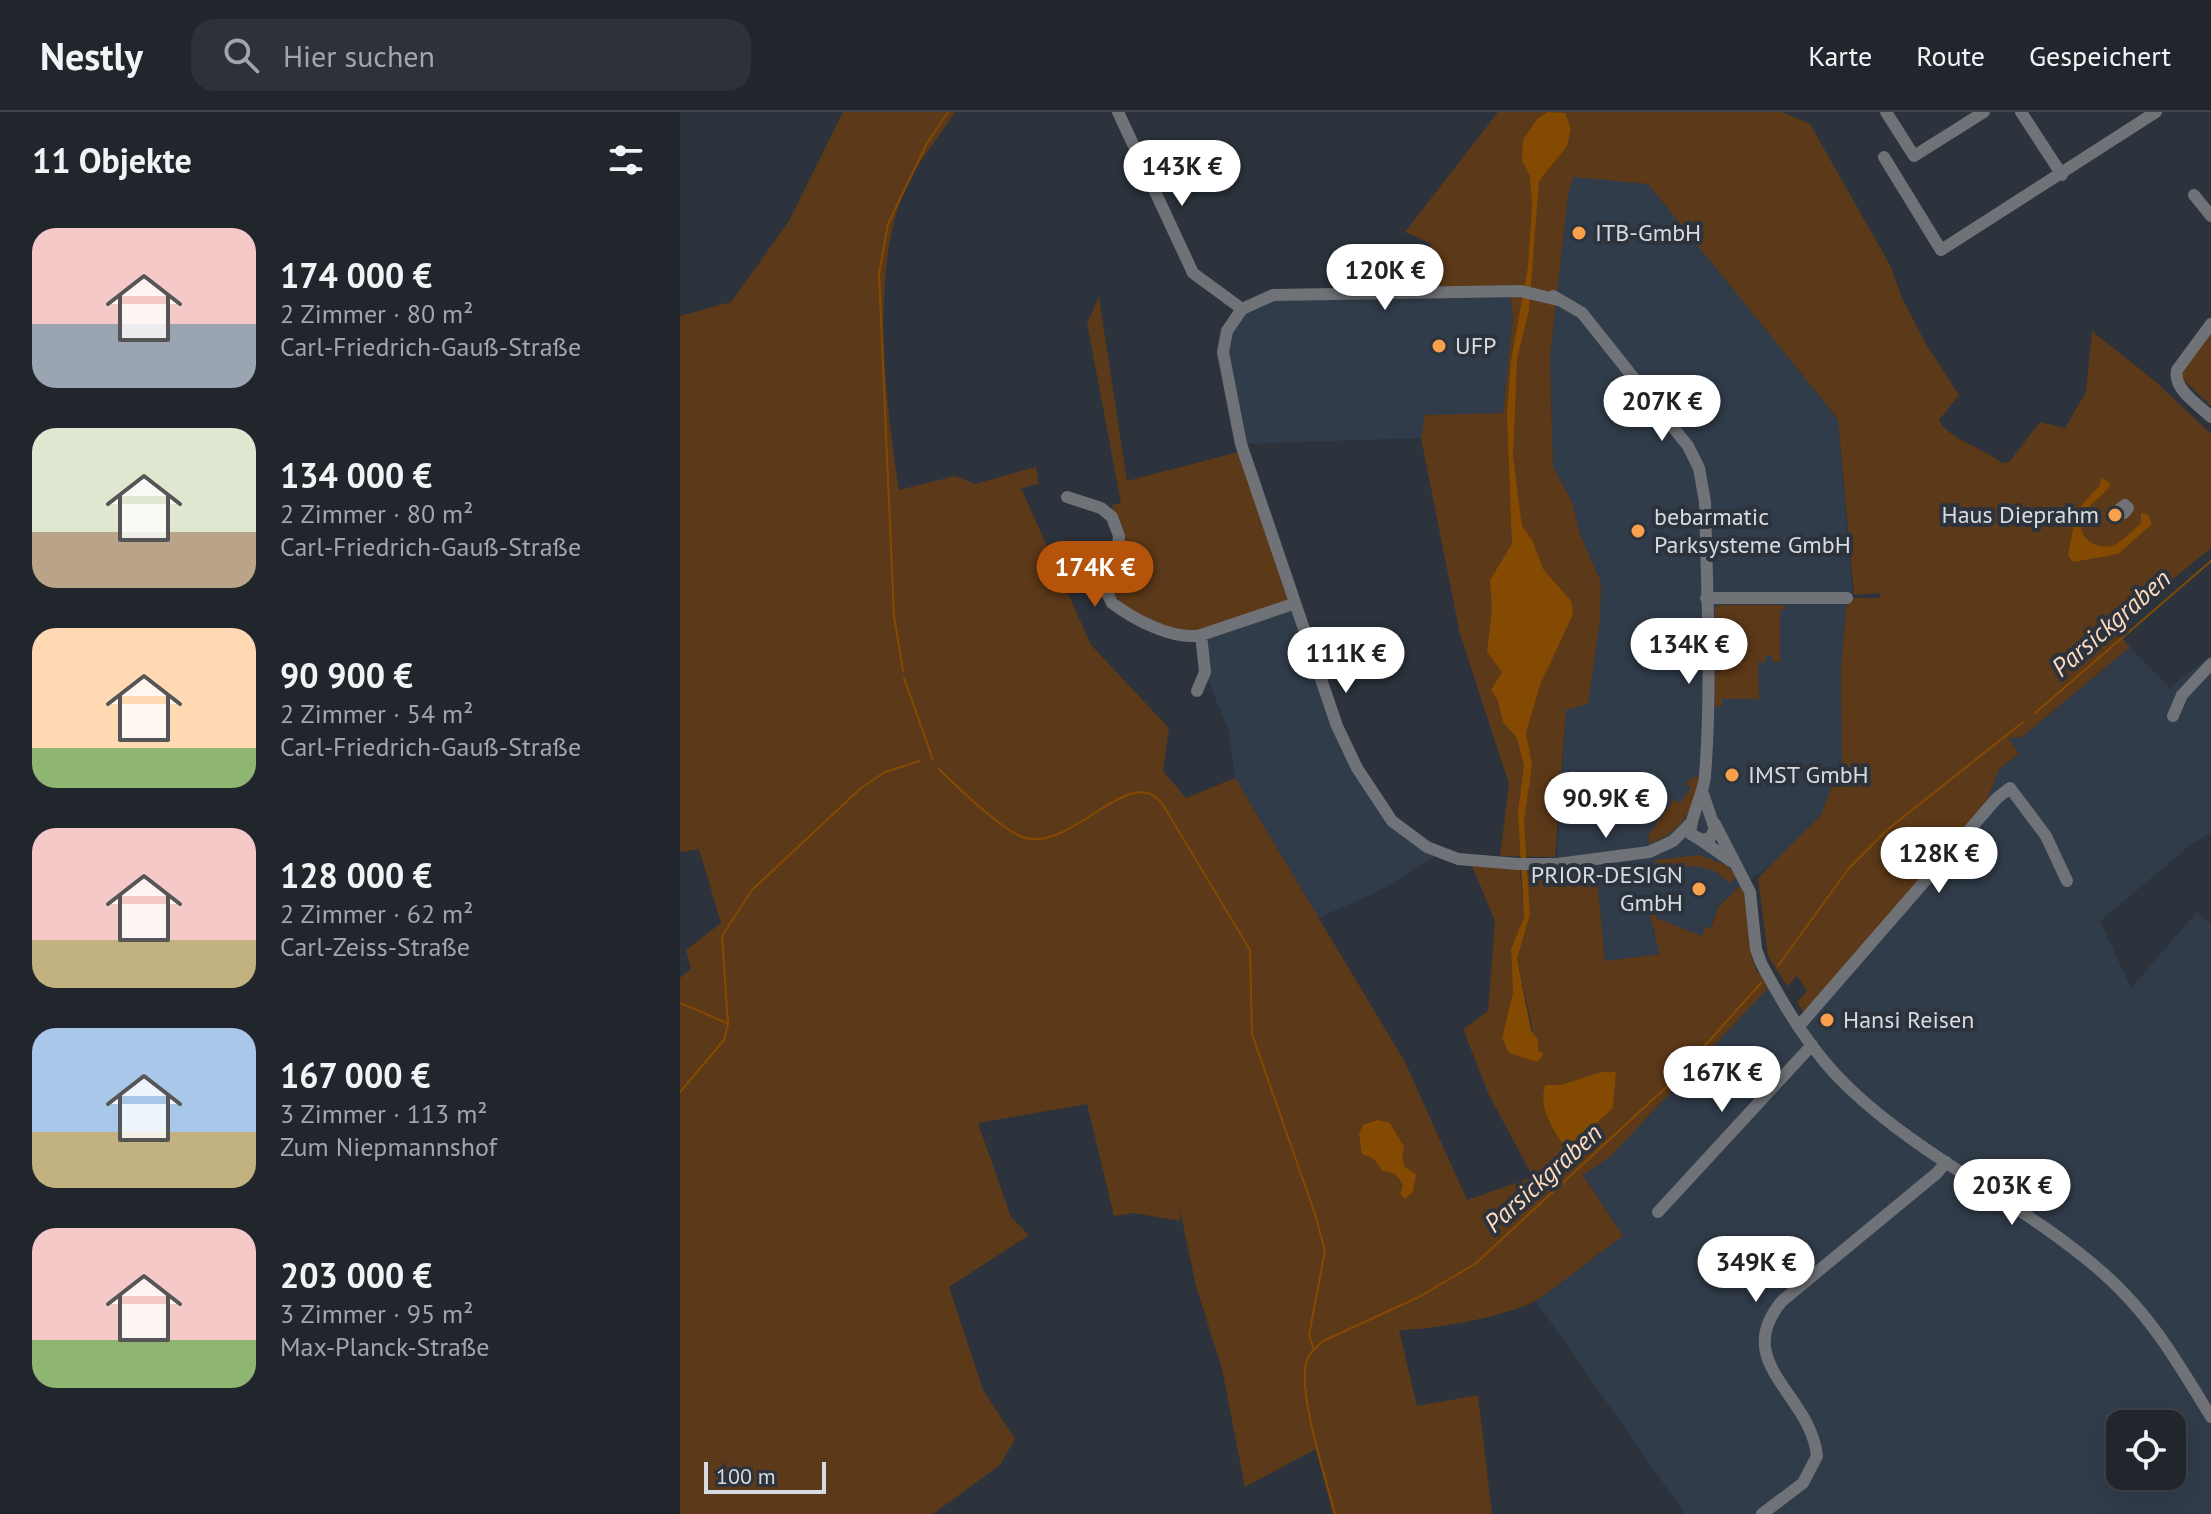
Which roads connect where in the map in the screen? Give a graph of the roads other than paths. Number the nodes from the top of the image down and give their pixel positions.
1 (1118, 112) edge
2 (1886, 112) edge
3 (1984, 112) edge
4 (2021, 112) edge
5 (2156, 112) edge
6 (1884, 157) dead end
7 (2062, 175) junction
8 (2194, 195) dead end
9 (2211, 216) edge
10 (1242, 309) junction
11 (2211, 324) edge
12 (2211, 417) edge
13 (1067, 497) dead end
14 (1706, 598) junction
15 (1847, 598) dead end
16 (1293, 604) junction
17 (1201, 635) junction
18 (2211, 664) edge
19 (1197, 691) dead end
20 (2173, 716) dead end
21 (1703, 794) junction
22 (1693, 820) junction
23 (1714, 822) junction
24 (1700, 840) junction
25 (1673, 841) junction
26 (1742, 872) junction
27 (2067, 881) dead end
28 (1799, 1026) junction
29 (1812, 1045) junction
30 (1946, 1162) junction
31 (1658, 1212) dead end
32 (2211, 1417) edge
33 (1762, 1514) edge

1 - 10 street
2 - 3 street
4 - 7 street
5 - 7 street
6 - 7 street
8 - 9 street
10 - 14 street
10 - 16 street
11 - 12 street
13 - 17 street
14 - 15 street
14 - 21 street
16 - 17 street
16 - 25 street
17 - 19 street
18 - 20 street
21 - 22 street
21 - 23 street
22 - 23 street
22 - 24 street
22 - 25 street
23 - 24 street
23 - 26 street
24 - 25 street
24 - 26 street
26 - 28 street
27 - 28 street
28 - 29 street
29 - 30 street
29 - 31 street
30 - 32 street
30 - 33 street

